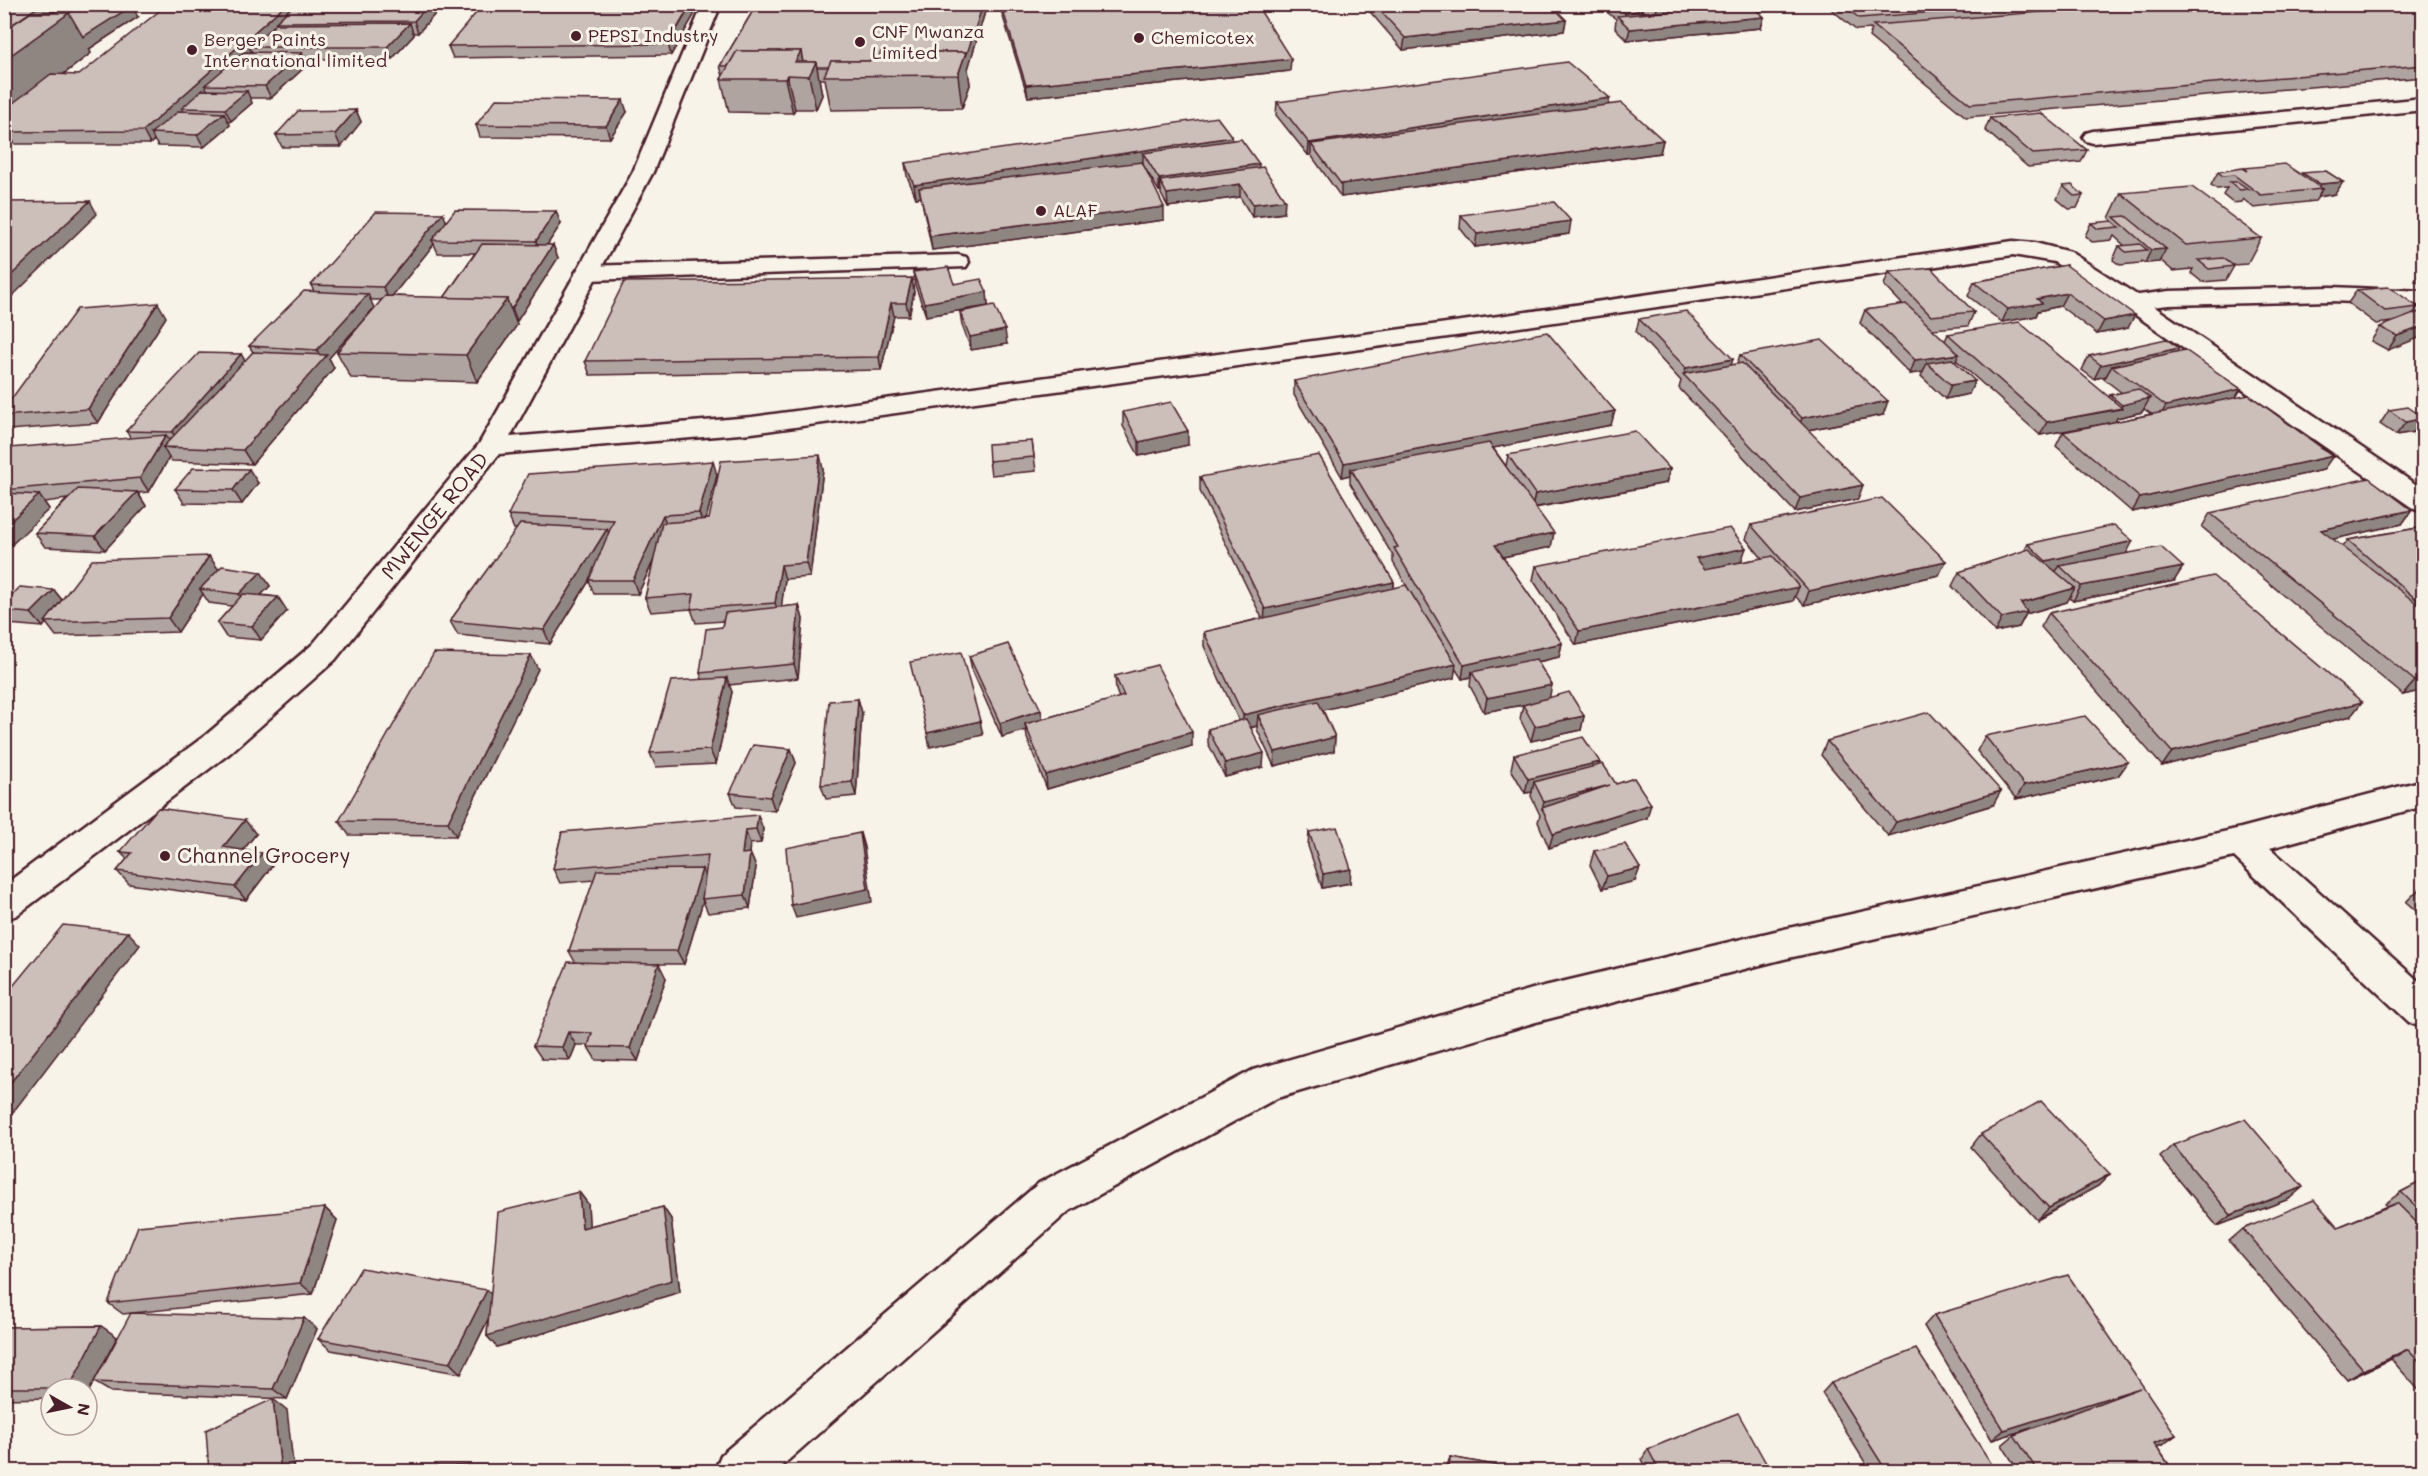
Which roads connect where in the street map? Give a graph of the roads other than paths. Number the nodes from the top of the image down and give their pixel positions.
1 (712, 4) edge
2 (2424, 104) edge
3 (2093, 137) dead end
4 (958, 262) dead end
5 (587, 273) junction
6 (2424, 298) edge
7 (2132, 302) junction
8 (491, 447) junction
9 (2424, 502) edge
10 (2424, 793) edge
11 (2241, 842) junction
12 (4, 905) edge
13 (2424, 1011) edge
14 (738, 1472) edge

1 - 5 street, MWENGE ROAD
2 - 3 street
4 - 5 street
5 - 8 street, MWENGE ROAD
6 - 7 street
7 - 8 street
7 - 9 street
8 - 12 street, MWENGE ROAD
10 - 11 street
11 - 13 street
11 - 14 street

